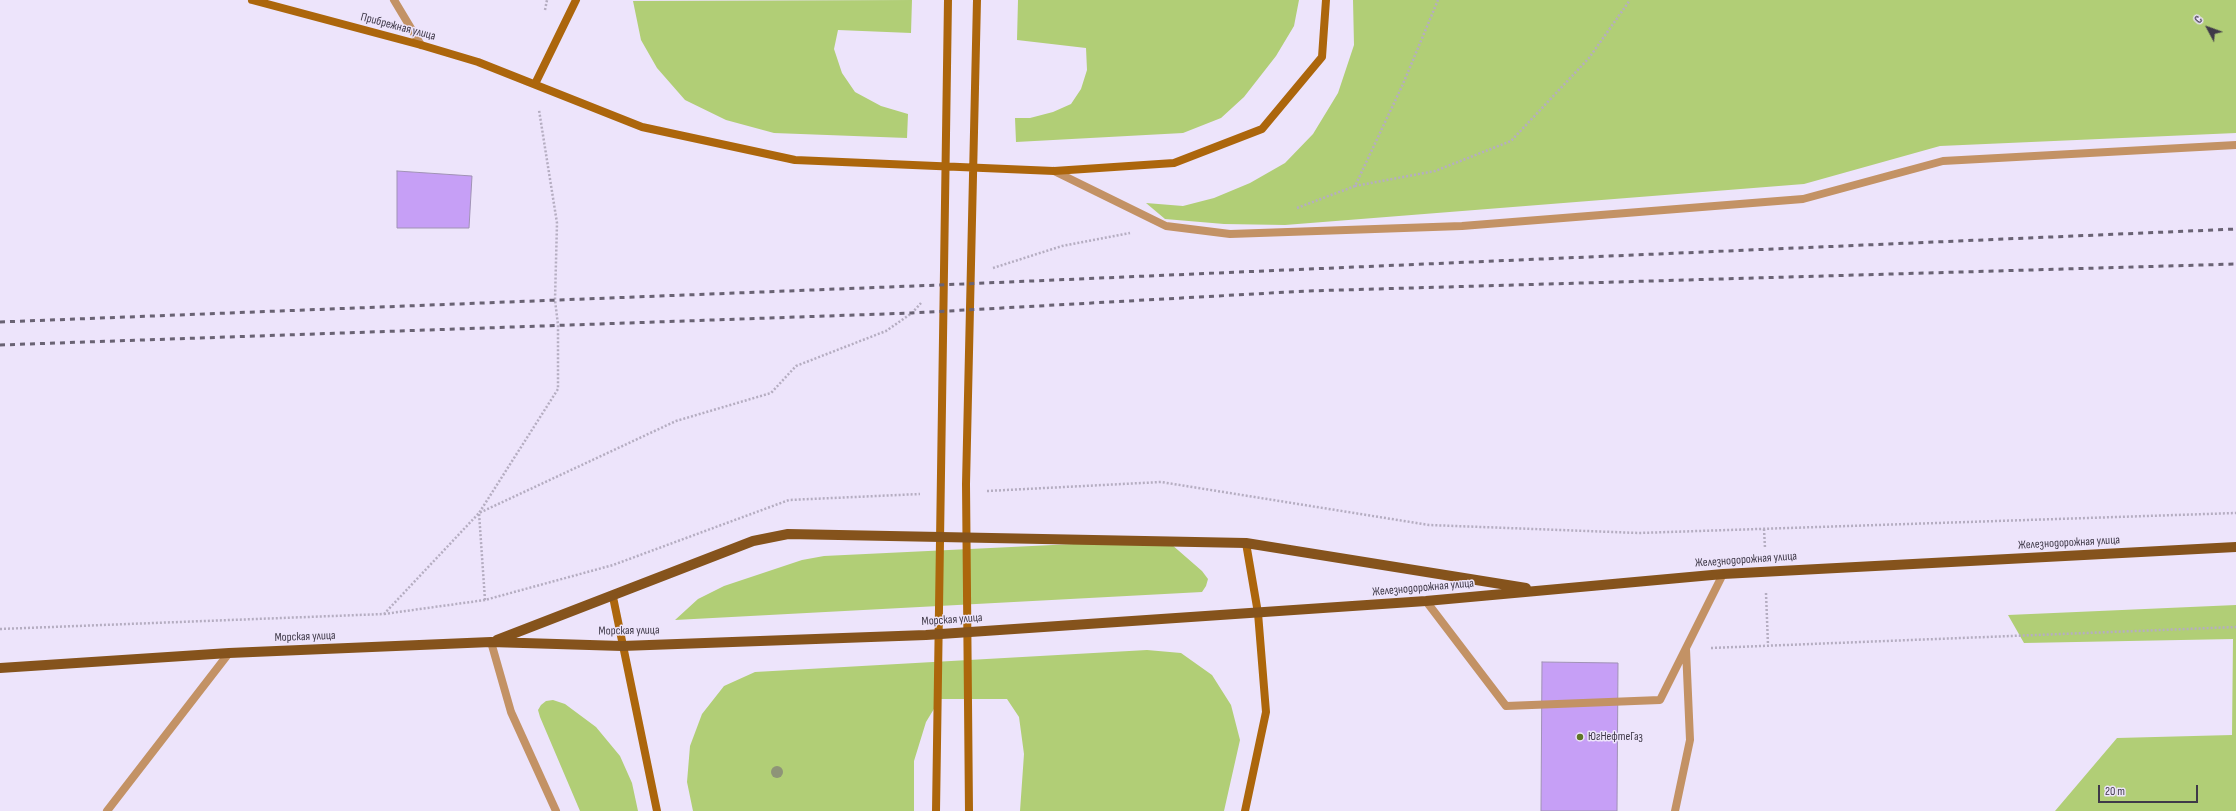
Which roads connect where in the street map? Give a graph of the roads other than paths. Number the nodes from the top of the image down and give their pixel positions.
1 (252, 0) edge
2 (394, 0) edge
3 (576, 0) edge
4 (948, 0) edge
5 (977, 0) edge
6 (1326, 0) edge
7 (421, 45) junction
8 (535, 84) junction
9 (2236, 146) edge
10 (1054, 171) junction
11 (1246, 543) junction
12 (2236, 547) edge
13 (1723, 574) junction
14 (1541, 591) junction
15 (613, 597) junction
16 (1426, 601) junction
17 (1258, 613) junction
18 (491, 642) junction
19 (622, 646) junction
20 (1686, 648) junction
21 (229, 653) junction
22 (0, 668) edge
23 (107, 811) edge
24 (556, 811) edge
25 (657, 811) edge
26 (936, 811) edge
27 (969, 811) edge
28 (1245, 811) edge
29 (1675, 811) edge

1 - 7 main road, Прибрежная улица
2 - 7 street
3 - 8 main road
4 - 26 main road
5 - 27 main road
6 - 10 main road, Прибрежная улица
7 - 8 main road, Прибрежная улица
8 - 10 main road, Прибрежная улица
9 - 10 street
11 - 14 main road
11 - 15 main road
11 - 17 main road
12 - 13 main road, Железнодорожная улица
13 - 14 main road, Железнодорожная улица
13 - 20 street
14 - 16 main road, Железнодорожная улица
15 - 18 main road
15 - 19 main road
16 - 17 main road, Железнодорожная улица
16 - 20 street
17 - 19 main road, Морская улица
17 - 28 main road
18 - 19 main road, Морская улица
18 - 21 main road, Морская улица
18 - 24 street
19 - 25 main road
20 - 29 street
21 - 22 main road, Морская улица
21 - 23 street

